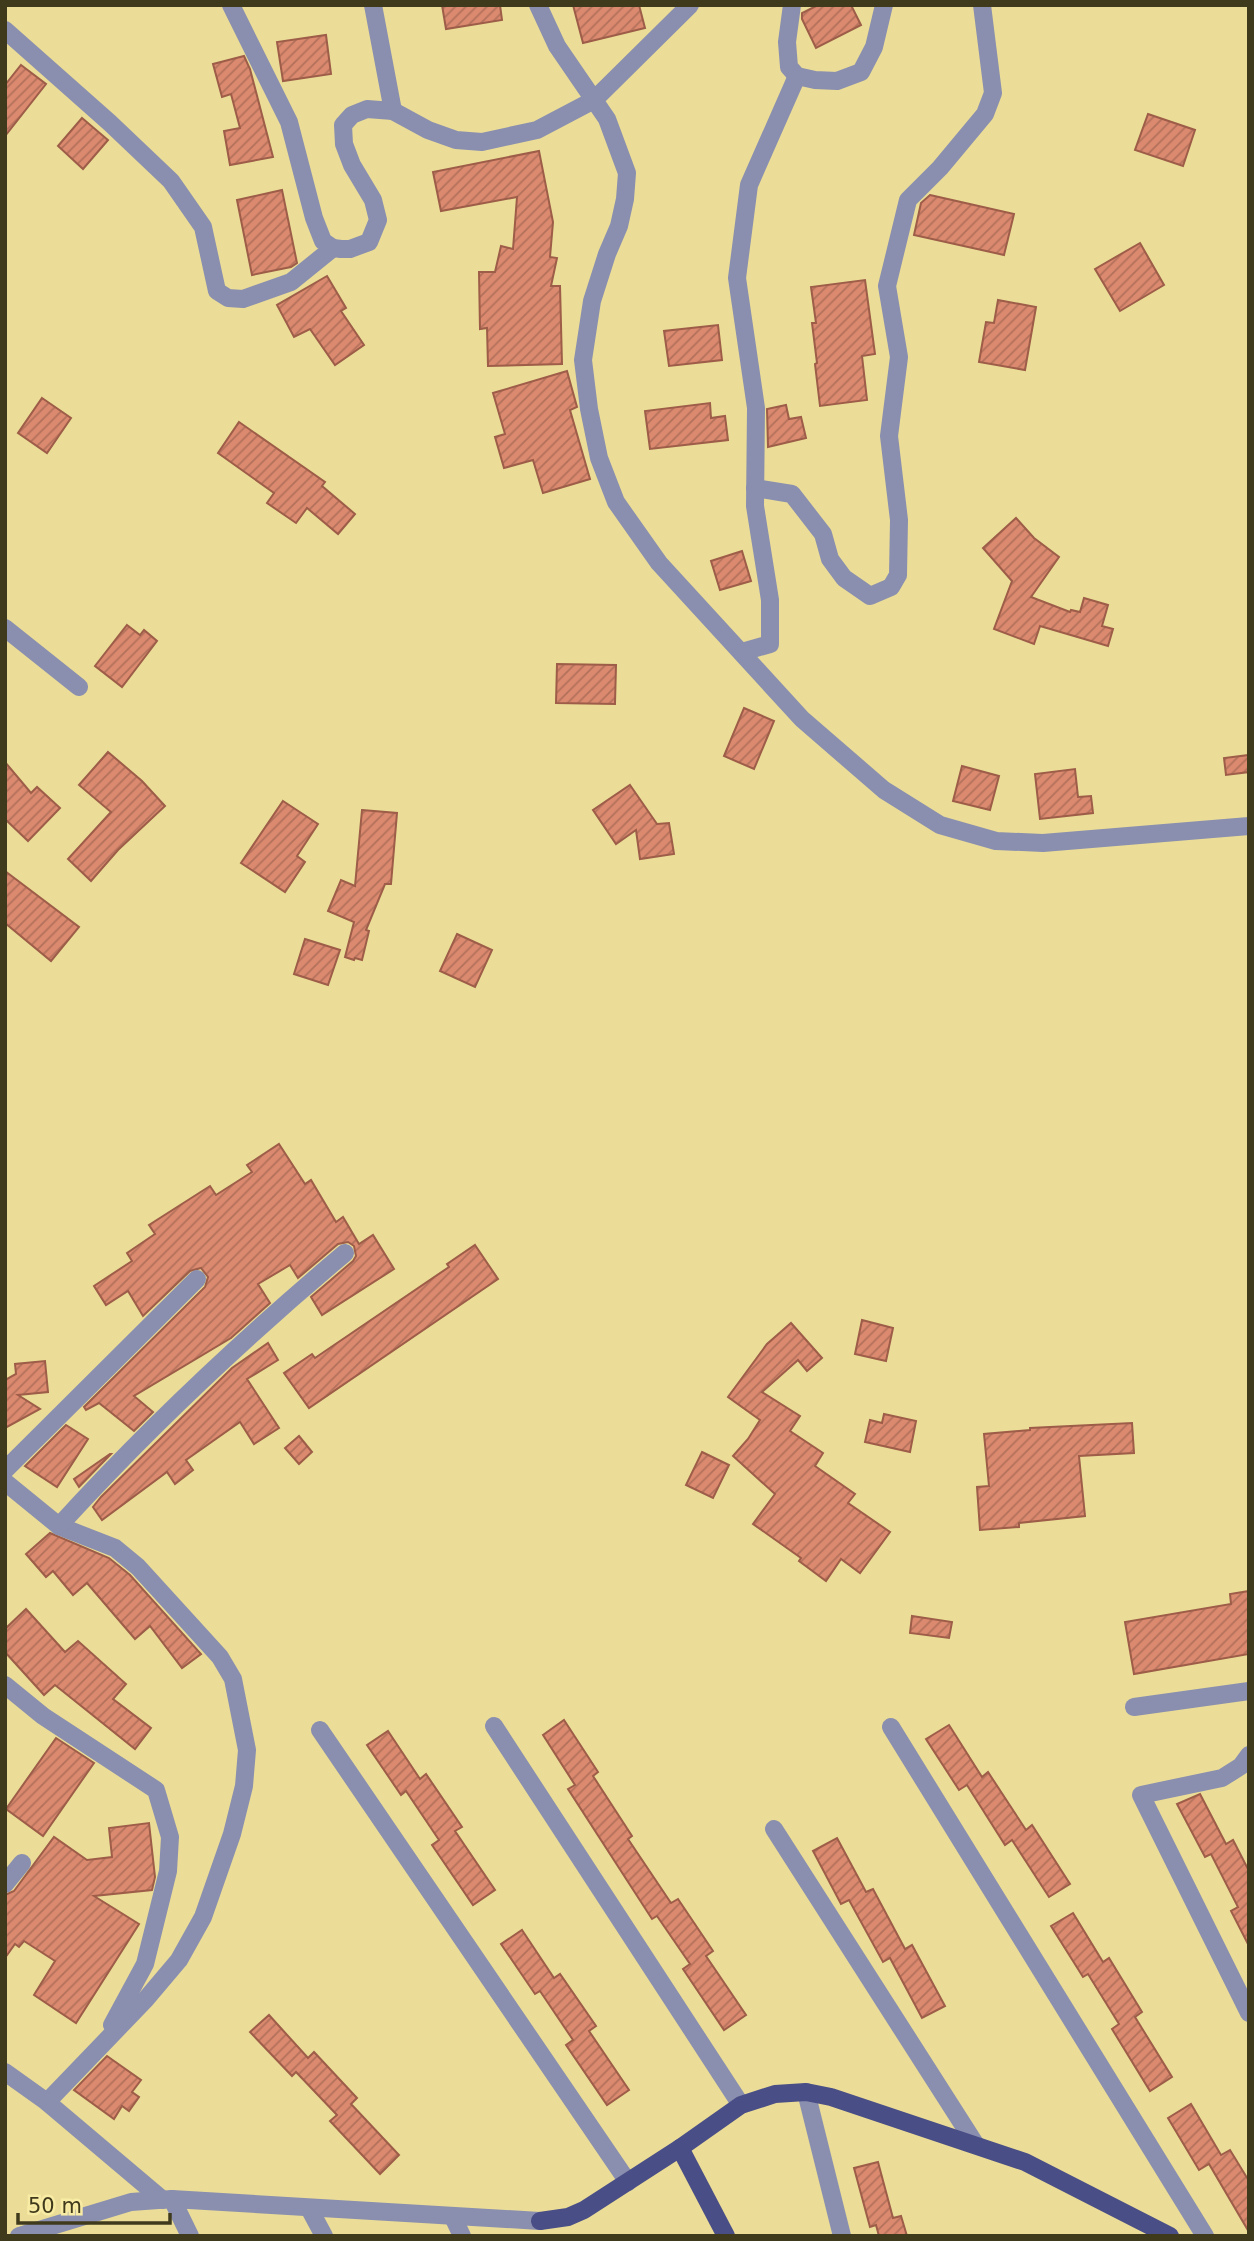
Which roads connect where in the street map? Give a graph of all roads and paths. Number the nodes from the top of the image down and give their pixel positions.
1 (231, 5) edge
2 (373, 5) edge
3 (538, 5) edge
4 (792, 5) edge
5 (884, 5) edge
6 (982, 5) edge
7 (686, 7) edge
8 (5, 30) edge
9 (797, 76) junction
10 (594, 100) junction
11 (393, 111) junction
12 (333, 248) junction
13 (755, 488) junction
14 (5, 628) edge
15 (742, 652) junction
16 (79, 687) dead end
17 (1249, 826) edge
18 (345, 1253) dead end
19 (197, 1279) dead end
20 (5, 1470) edge
21 (5, 1482) edge
22 (59, 1526) junction
23 (5, 1685) edge
24 (1249, 1691) edge
25 (1134, 1707) dead end
26 (494, 1726) dead end
27 (891, 1727) dead end
28 (320, 1730) dead end
29 (1249, 1755) edge
30 (774, 1829) dead end
31 (22, 1863) dead end
32 (5, 1884) edge
33 (1249, 2013) edge
34 (101, 2046) junction
35 (5, 2073) edge
36 (806, 2092) junction
37 (47, 2102) junction
38 (741, 2105) junction
39 (976, 2145) junction
40 (680, 2148) junction
41 (628, 2182) junction
42 (168, 2200) junction
43 (309, 2208) junction
44 (453, 2217) junction
45 (540, 2221) junction
46 (59, 2230) edge
47 (19, 2236) edge
48 (190, 2236) edge
49 (324, 2236) edge
50 (463, 2236) edge
51 (555, 2236) edge
52 (726, 2236) edge
53 (842, 2236) edge
54 (1170, 2236) edge
55 (1205, 2236) edge

1 - 12 street
2 - 11 street
3 - 10 street
4 - 9 street
5 - 9 street
6 - 13 street
7 - 10 street
8 - 12 street
9 - 13 street
10 - 11 street
10 - 15 street
11 - 12 street
13 - 15 street
14 - 16 street
15 - 17 street
18 - 22 street
19 - 20 street
21 - 22 street
22 - 34 street
23 - 34 street
24 - 25 street
26 - 38 street
27 - 55 street
28 - 41 street
29 - 33 street
30 - 39 street
31 - 32 street
34 - 37 street
35 - 37 street
36 - 38 main road
36 - 39 main road
36 - 53 street
37 - 42 street
38 - 40 main road
39 - 54 main road
40 - 41 main road
40 - 52 main road
41 - 45 main road
42 - 43 street
42 - 46 street
42 - 48 street
43 - 44 street
43 - 49 street
44 - 45 street
44 - 50 street
45 - 51 main road
46 - 47 street

